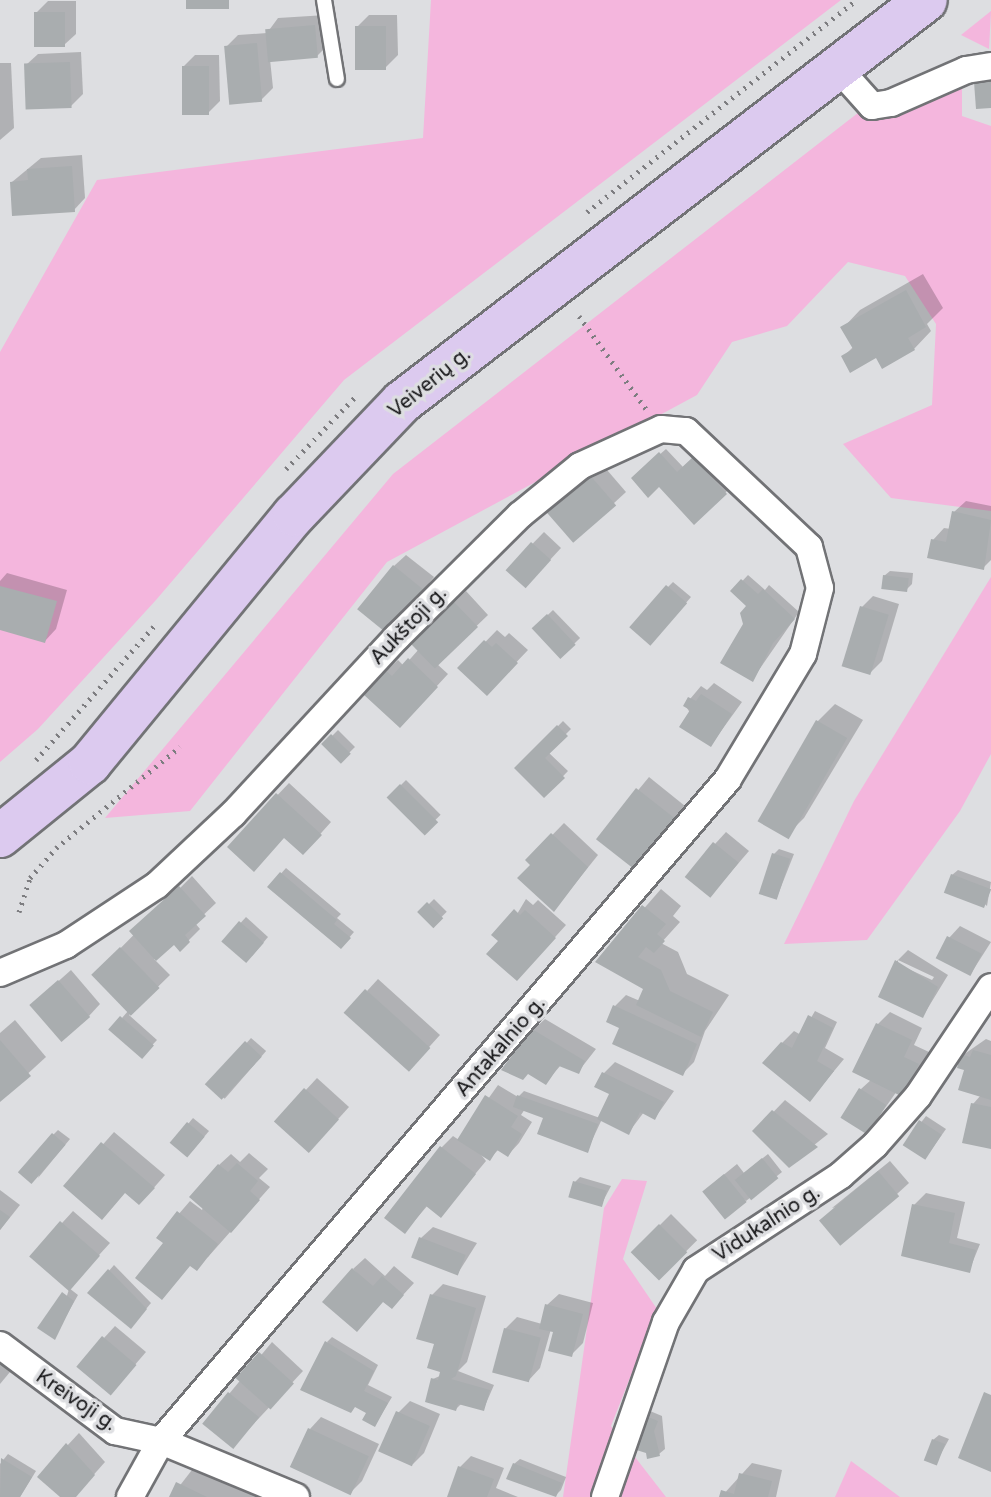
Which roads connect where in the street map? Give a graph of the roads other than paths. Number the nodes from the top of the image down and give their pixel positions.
1 (324, 0) edge
2 (926, 0) edge
3 (991, 66) edge
4 (838, 68) junction
5 (337, 79) dead end
6 (661, 429) joint
7 (0, 836) edge
8 (0, 973) edge
9 (991, 987) edge
10 (0, 1345) edge
11 (161, 1441) junction
12 (130, 1497) edge
13 (296, 1497) edge
14 (605, 1497) edge

1 - 5 lane
2 - 4 main road, Veiverių g.
3 - 4 street
4 - 7 main road, Veiverių g.
6 - 8 street, Aukštoji g.
6 - 11 street, Antakalnio g.
9 - 14 street, Vidukalnio g.
10 - 11 street, Kreivoji g.
11 - 12 street, Antakalnio g.
11 - 13 street

